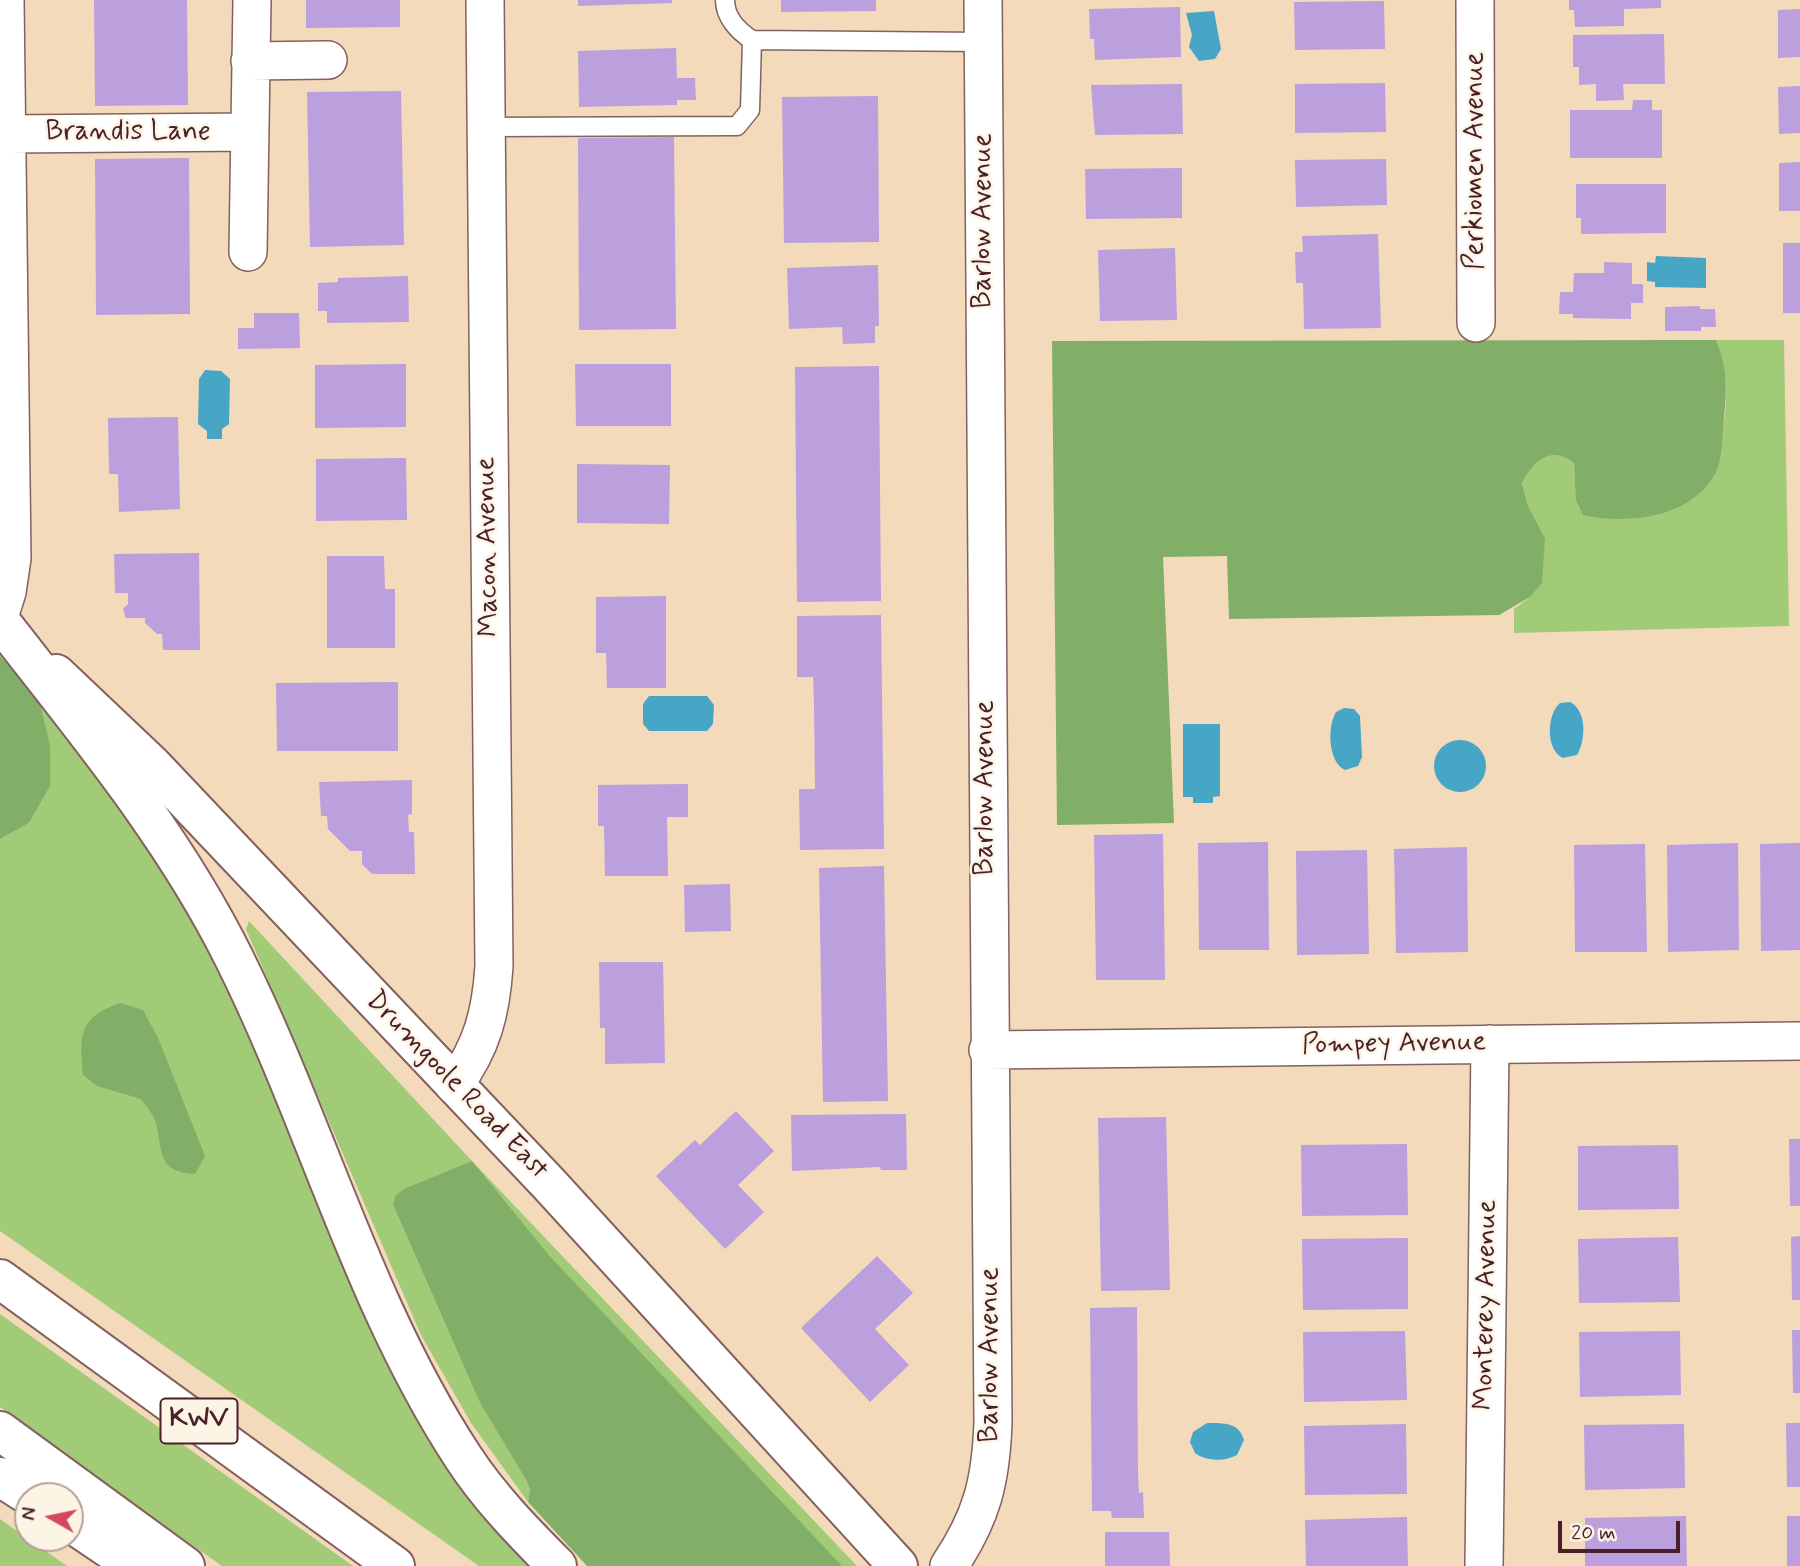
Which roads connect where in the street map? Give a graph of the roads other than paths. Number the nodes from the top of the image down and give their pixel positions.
1 (5, 0) edge
2 (252, 0) edge
3 (485, 0) edge
4 (725, 0) edge
5 (983, 0) edge
6 (1475, 0) edge
7 (751, 40) junction
8 (983, 42) junction
9 (328, 60) dead end
10 (250, 61) junction
11 (485, 127) junction
12 (249, 132) junction
13 (7, 134) junction
14 (248, 252) dead end
15 (1476, 323) dead end
16 (0, 614) edge
17 (0, 621) edge
18 (1800, 1041) edge
19 (1490, 1044) junction
20 (988, 1050) junction
21 (454, 1085) junction
22 (0, 1279) edge
23 (0, 1431) edge
24 (84, 1531) edge
25 (135, 1566) edge
26 (185, 1566) edge
27 (395, 1566) edge
28 (557, 1566) edge
29 (898, 1566) edge
30 (949, 1566) edge
31 (1484, 1566) edge

1 - 13 street
2 - 10 street, Brandis Lane
3 - 11 street, Macon Avenue
4 - 7 lane
5 - 8 street, Barlow Avenue
6 - 15 street, Perkiomen Avenue
7 - 8 lane
7 - 11 lane
8 - 20 street, Barlow Avenue
9 - 10 street
10 - 12 street, Brandis Lane
11 - 21 street, Macon Avenue
12 - 13 street, Brandis Lane
12 - 14 street, Brandis Lane
13 - 16 street
17 - 21 main road, Drumgoole Road East
17 - 28 main road
18 - 19 street, Pompey Avenue
19 - 20 street, Pompey Avenue
19 - 31 street, Monterey Avenue
20 - 30 street, Barlow Avenue
21 - 29 main road, Drumgoole Road East
22 - 27 main road, KWV
23 - 26 main road
24 - 25 main road

